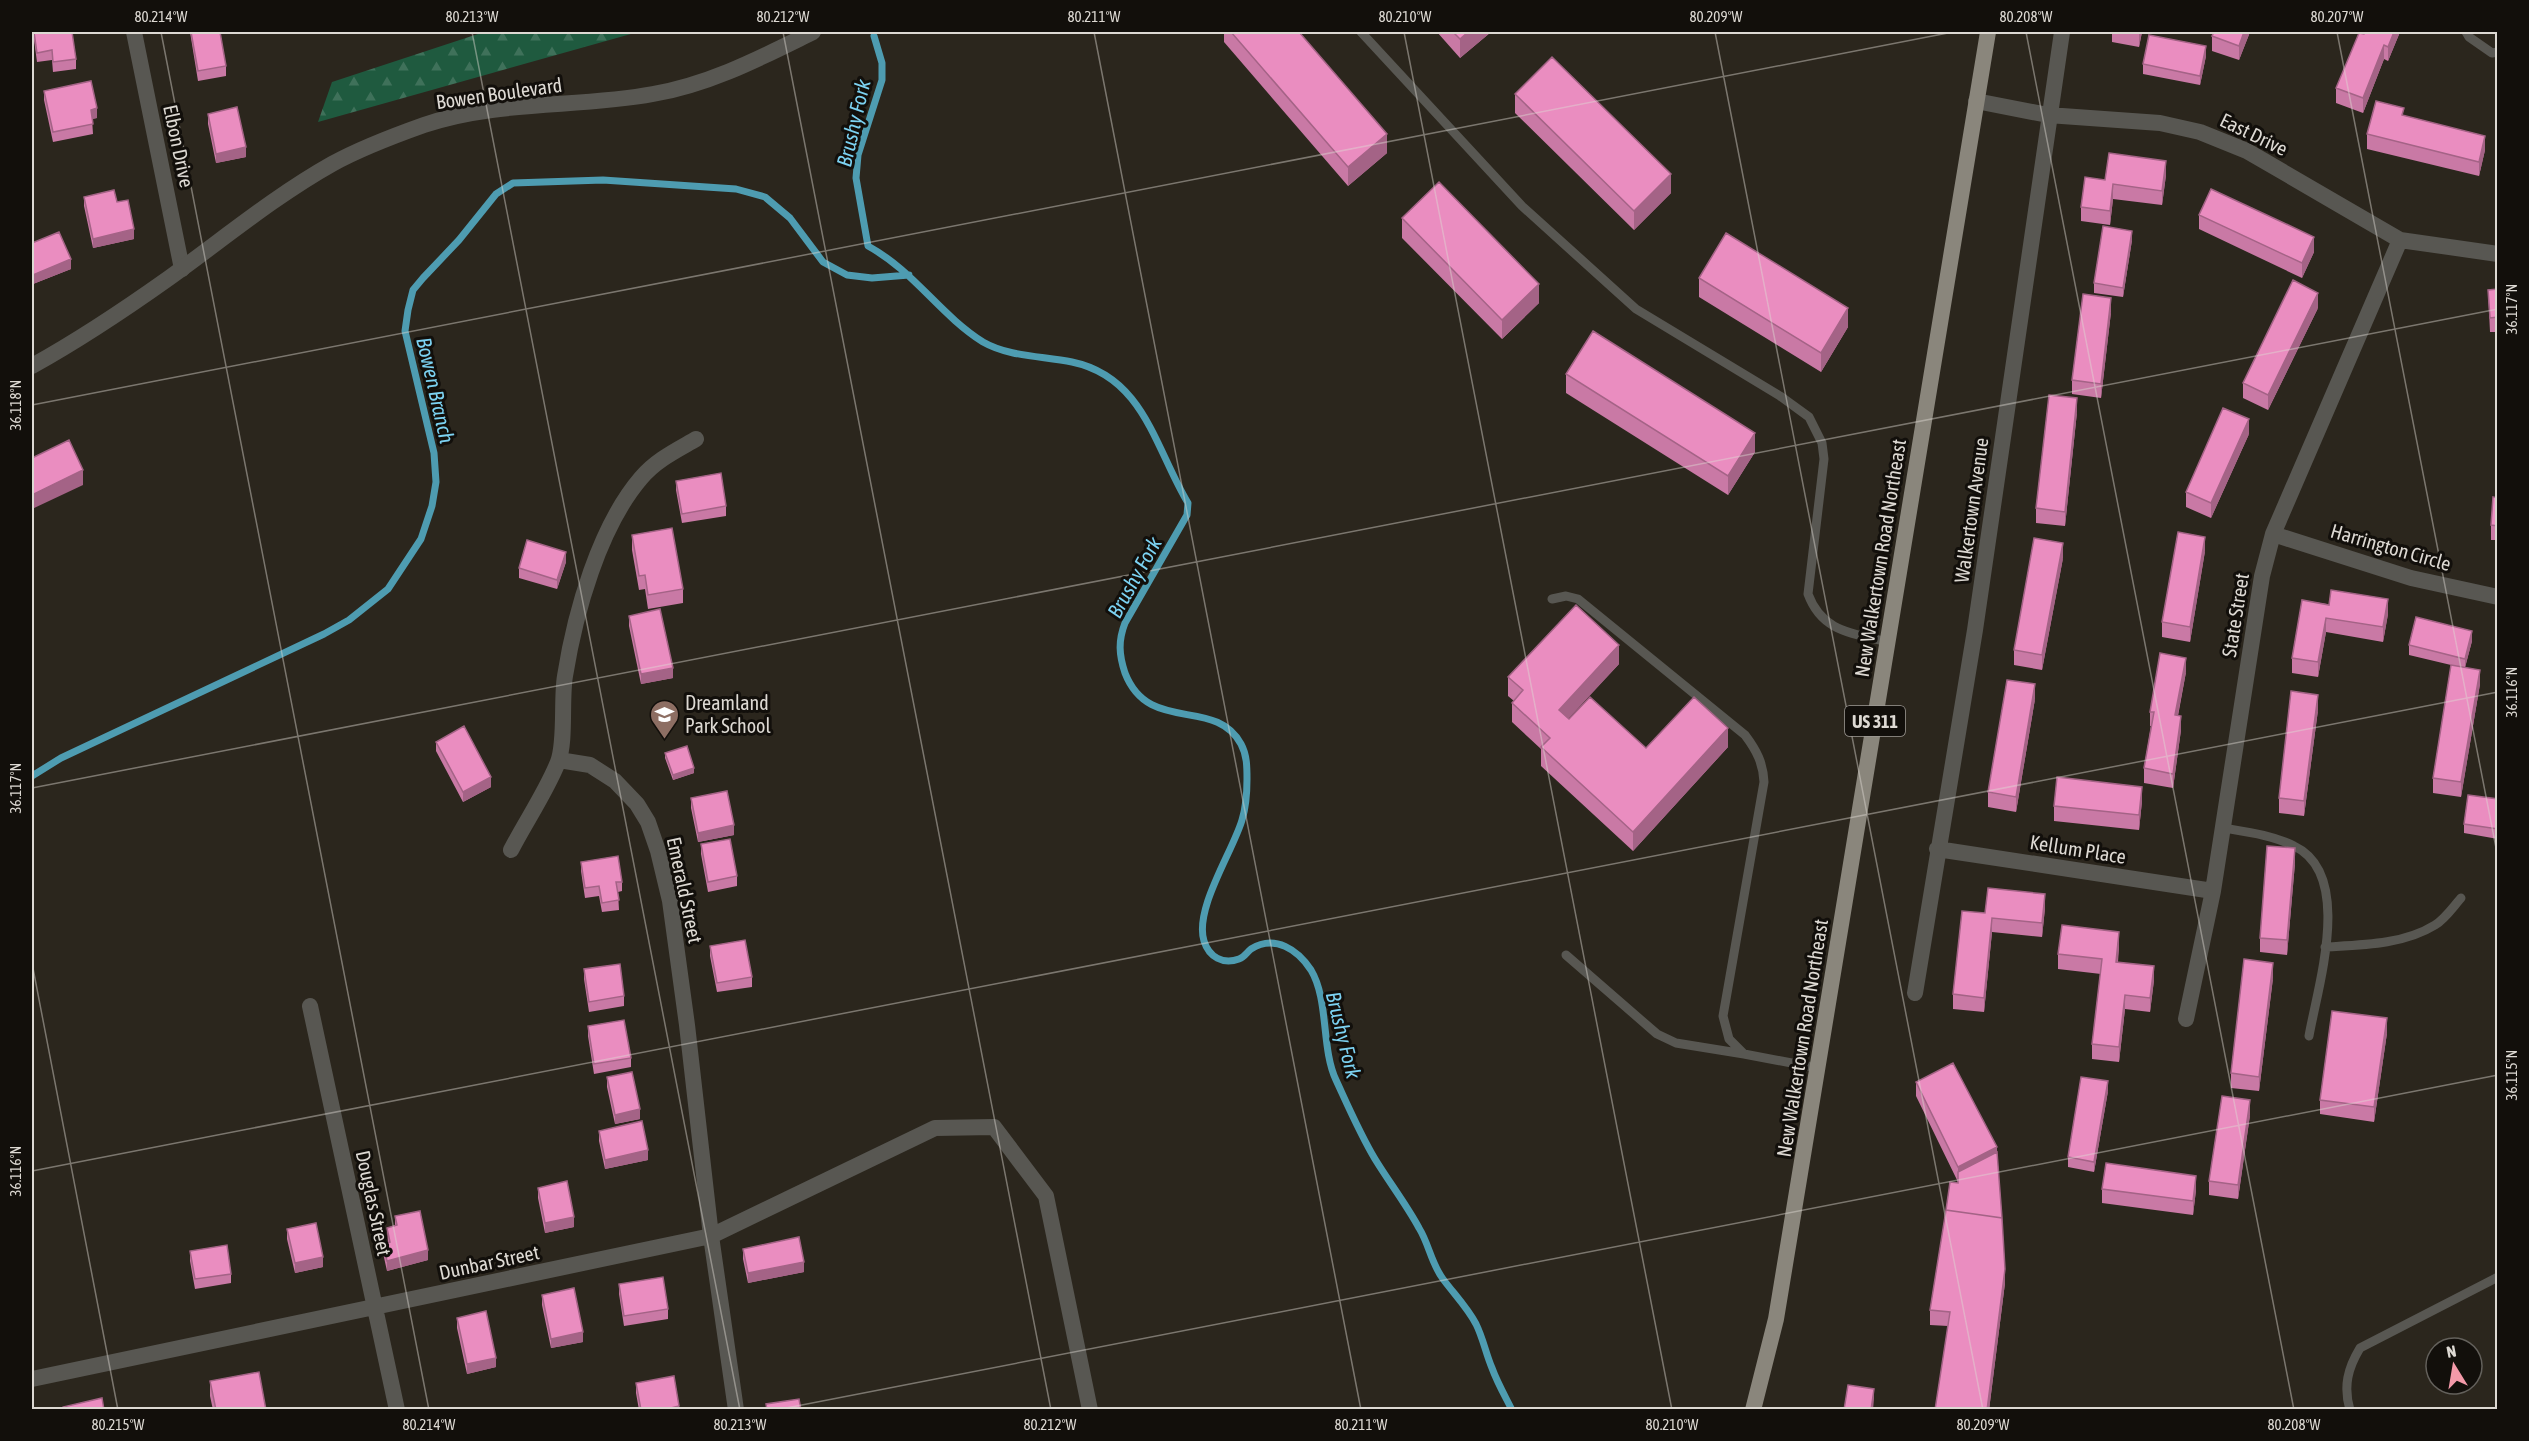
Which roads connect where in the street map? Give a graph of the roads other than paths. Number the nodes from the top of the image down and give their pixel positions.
1 (134, 32) edge
2 (813, 32) edge
3 (1361, 32) edge
4 (1988, 32) edge
5 (2062, 32) edge
6 (2466, 32) edge
7 (2498, 52) edge
8 (1977, 101) junction
9 (2048, 115) junction
10 (2400, 240) junction
11 (2498, 254) edge
12 (182, 268) junction
13 (32, 366) edge
14 (696, 439) dead end
15 (2273, 534) junction
16 (2498, 597) edge
17 (1552, 599) dead end
18 (1888, 642) junction
19 (559, 760) junction
20 (2223, 828) junction
21 (1937, 849) junction
22 (511, 850) dead end
23 (2213, 891) junction
24 (2461, 898) dead end
25 (2325, 946) junction
26 (1566, 955) dead end
27 (1915, 993) dead end
28 (310, 1006) dead end
29 (2186, 1019) dead end
30 (2309, 1036) dead end
31 (1744, 1054) junction
32 (1818, 1068) junction
33 (711, 1236) junction
34 (2498, 1277) edge
35 (375, 1308) junction
36 (32, 1379) edge
37 (397, 1410) edge
38 (736, 1410) edge
39 (1090, 1410) edge
40 (1753, 1410) edge
41 (2350, 1410) edge

1 - 12 street, Elbon Drive
2 - 12 street, Bowen Boulevard
3 - 18 lane
4 - 8 main road, New Walkertown Road Northeast / US 311
5 - 9 street, Walkertown Avenue
6 - 7 lane
8 - 9 street, East Drive
8 - 18 main road, New Walkertown Road Northeast / US 311
9 - 10 street, East Drive
9 - 21 street, Walkertown Avenue
10 - 11 street, East Drive
10 - 15 street, State Street
12 - 13 street, Bowen Boulevard
14 - 19 street
15 - 16 street, Harrington Circle
15 - 20 street, State Street
17 - 31 lane
18 - 32 main road, New Walkertown Road Northeast / US 311
19 - 22 street
19 - 33 street, Emerald Street
20 - 23 street, State Street
20 - 25 lane
21 - 23 street, Kellum Place
21 - 27 street, Walkertown Avenue
23 - 29 street, State Street
24 - 25 lane
25 - 30 lane
26 - 31 lane
28 - 35 street, Douglas Street
31 - 32 lane
32 - 40 main road, New Walkertown Road Northeast / US 311
33 - 35 street, Dunbar Street
33 - 38 street, Emerald Street
33 - 39 street, Dunbar Street
34 - 41 lane
35 - 36 street, Dunbar Street
35 - 37 street, Douglas Street

